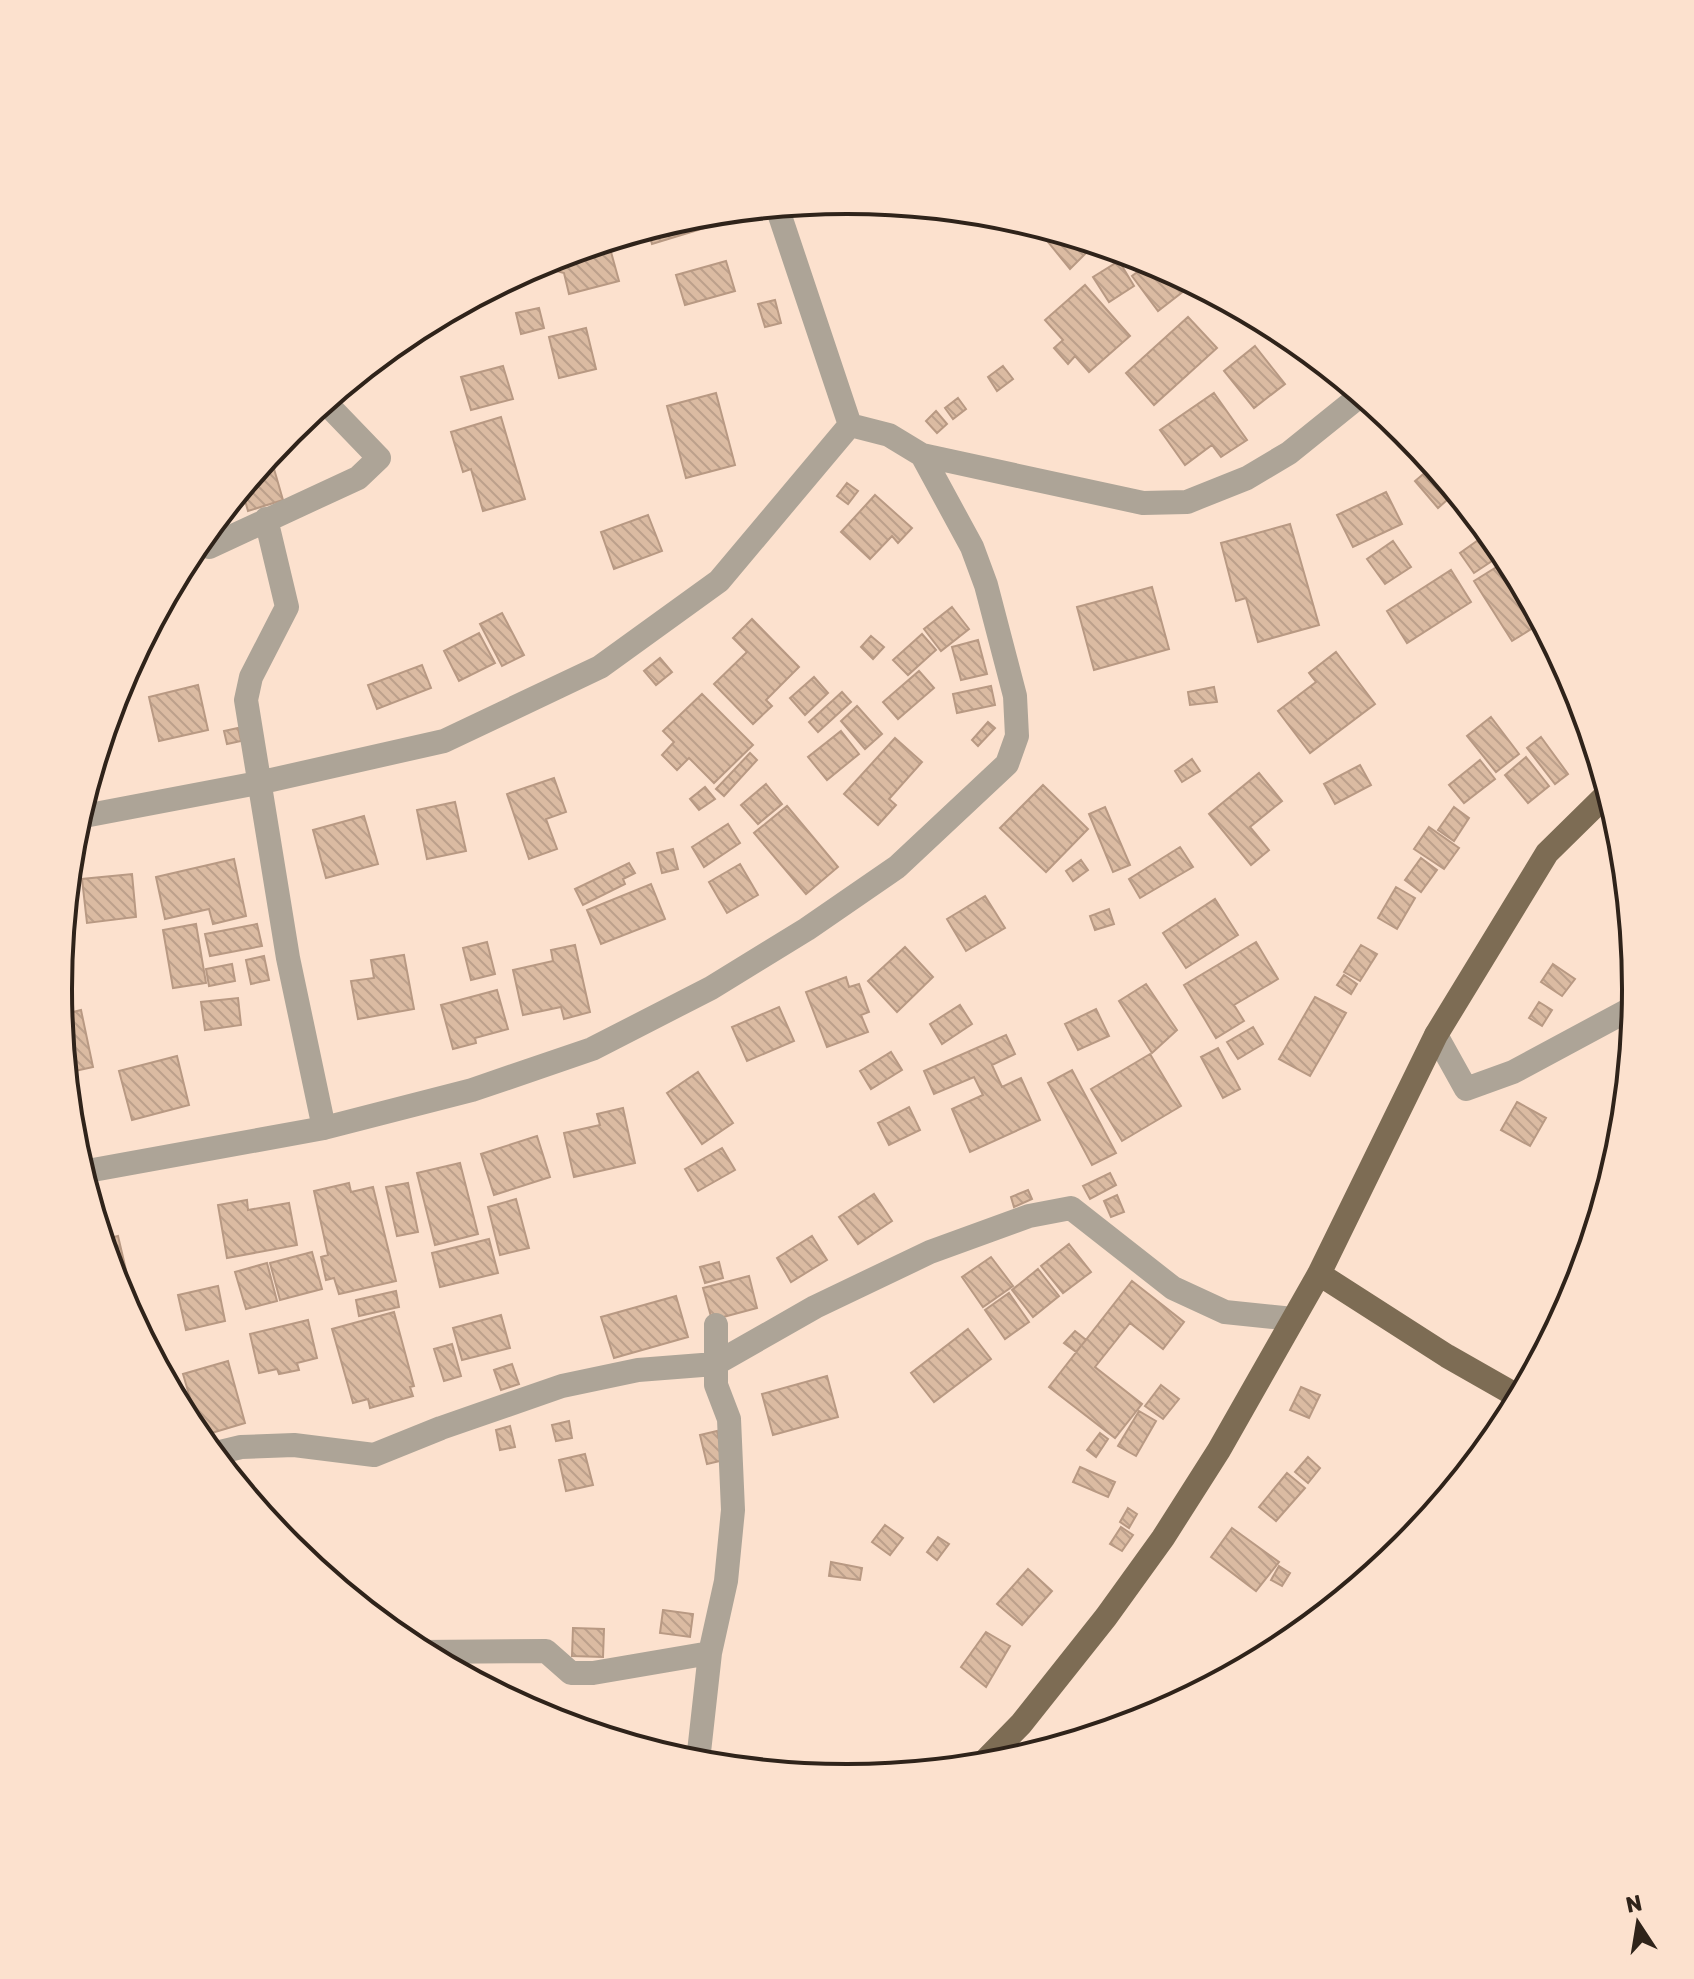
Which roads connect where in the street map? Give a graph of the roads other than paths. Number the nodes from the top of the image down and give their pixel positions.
1 (781, 218) edge
2 (1352, 402) edge
3 (333, 410) edge
4 (850, 425) junction
5 (922, 455) junction
6 (266, 519) junction
7 (213, 545) edge
8 (258, 783) junction
9 (1599, 802) edge
10 (92, 814) edge
11 (1621, 1014) edge
12 (1436, 1035) junction
13 (324, 1128) junction
14 (93, 1170) edge
15 (1319, 1274) junction
16 (1293, 1319) junction
17 (716, 1325) dead end
18 (715, 1364) junction
19 (1509, 1391) edge
20 (225, 1451) edge
21 (444, 1652) edge
22 (710, 1653) junction
23 (995, 1750) edge
24 (699, 1751) edge

1 - 4 street
2 - 5 street
3 - 6 street
4 - 5 street
4 - 8 street
5 - 13 street
6 - 7 street
6 - 8 street
8 - 10 street
8 - 13 street
9 - 12 main road
11 - 12 street
12 - 15 main road
13 - 14 street
15 - 16 main road
15 - 19 main road
16 - 18 street
16 - 23 main road
17 - 18 street
18 - 20 street
18 - 22 street
21 - 22 street
22 - 24 street

